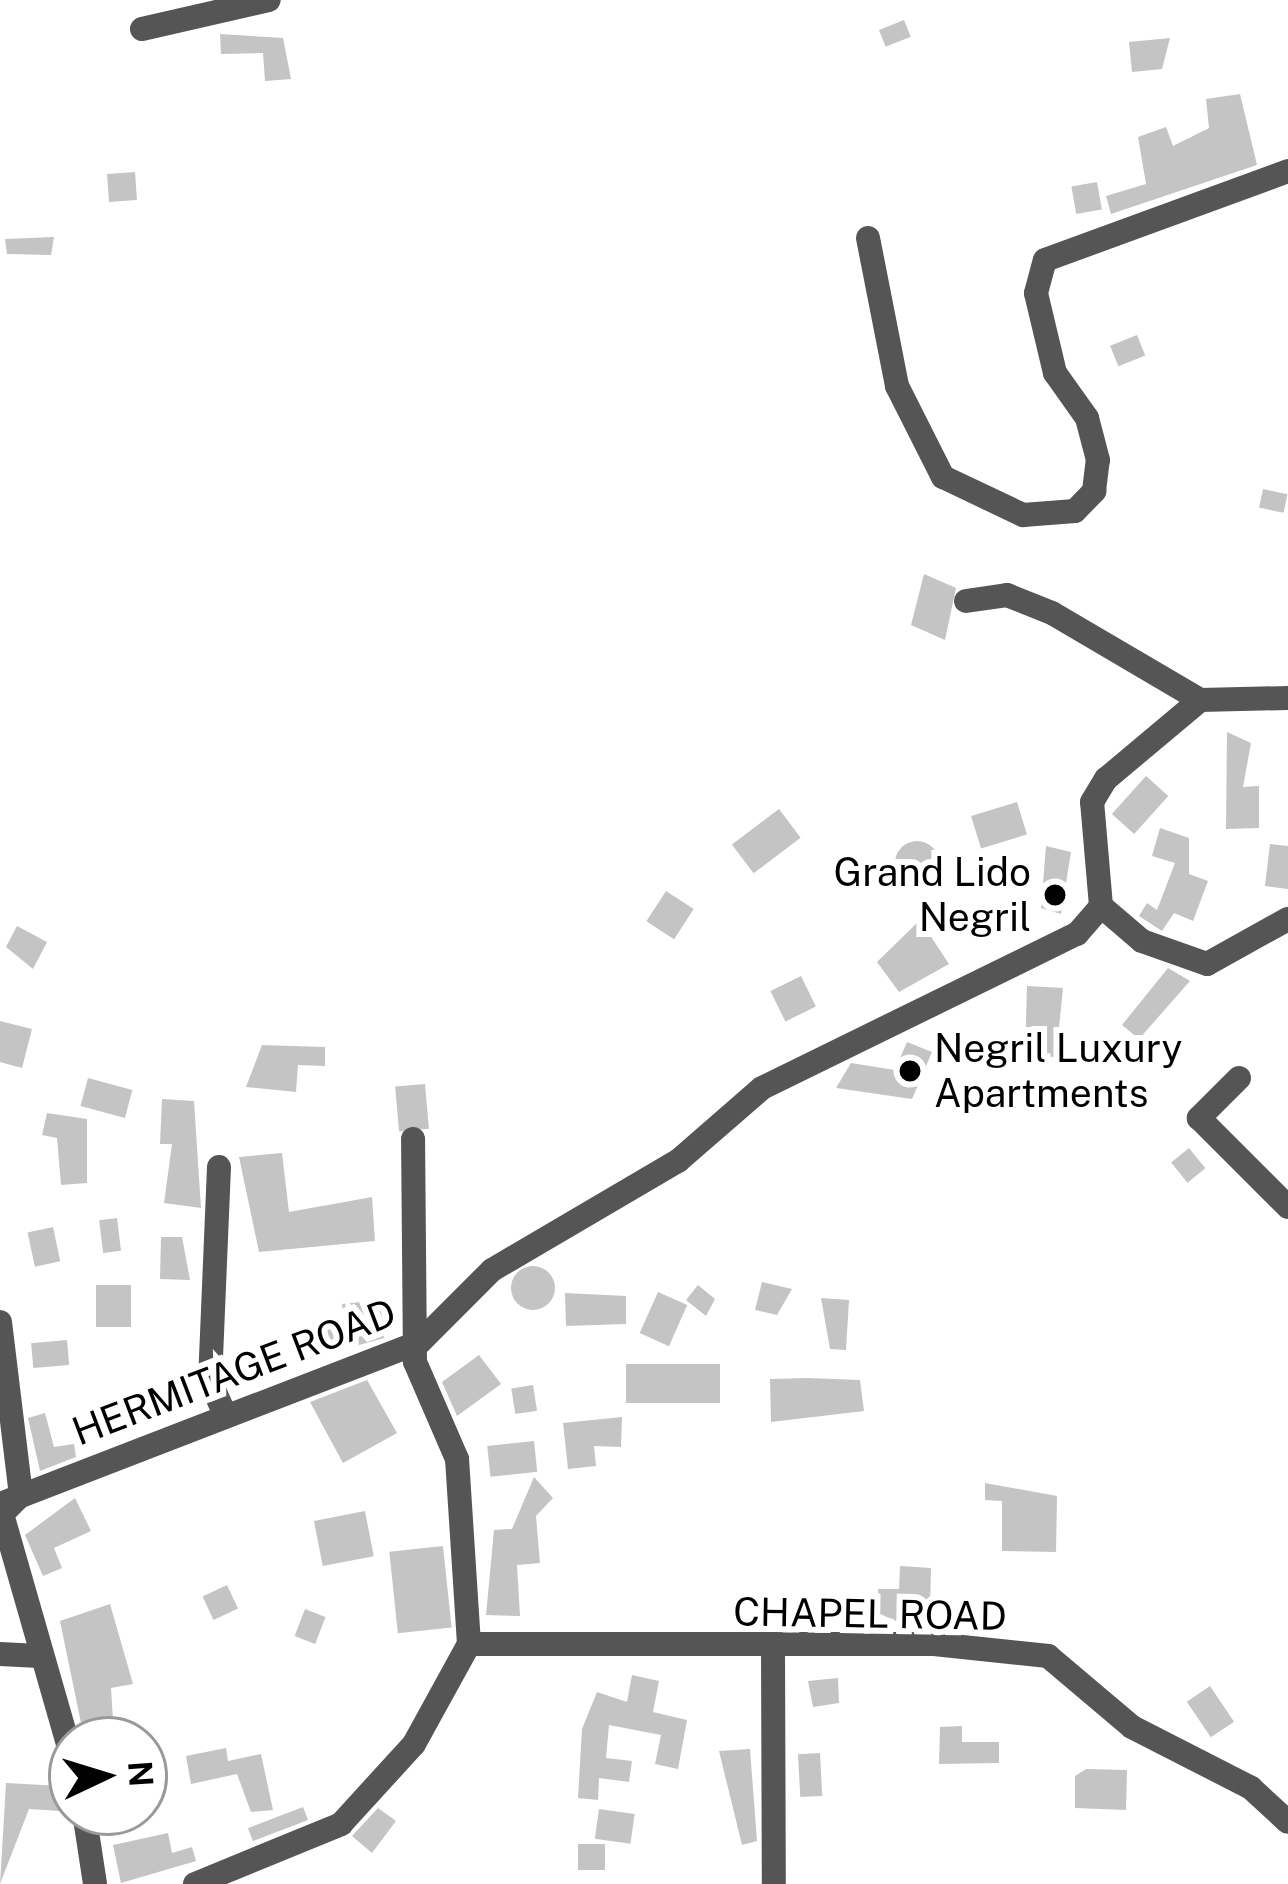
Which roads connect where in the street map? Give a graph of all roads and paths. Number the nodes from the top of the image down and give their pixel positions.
1 (268, 0) edge
2 (142, 29) dead end
3 (1288, 171) edge
4 (868, 238) dead end
5 (966, 601) dead end
6 (1288, 698) edge
7 (1200, 700) junction
8 (1101, 906) junction
9 (1288, 919) edge
10 (1239, 1078) dead end
11 (412, 1138) dead end
12 (219, 1167) dead end
13 (1288, 1207) edge
14 (0, 1322) edge
15 (420, 1342) junction
16 (223, 1410) junction
17 (11, 1499) edge
18 (469, 1644) junction
19 (773, 1647) junction
20 (0, 1654) edge
21 (39, 1656) junction
22 (58, 1716) edge
23 (1288, 1822) edge
24 (88, 1836) edge
25 (95, 1884) edge
26 (195, 1884) edge
27 (774, 1884) edge

1 - 2 street
3 - 4 street
5 - 7 street
6 - 7 street
7 - 8 street
8 - 9 street
8 - 15 street, HERMITAGE ROAD
10 - 13 street
11 - 15 street
12 - 16 street
14 - 17 street
15 - 16 street, HERMITAGE ROAD
15 - 18 street
16 - 17 street, HERMITAGE ROAD
17 - 21 street
18 - 19 street, CHAPEL ROAD
18 - 26 street
19 - 23 street, CHAPEL ROAD
19 - 27 street
20 - 21 street
21 - 22 street
24 - 25 street

